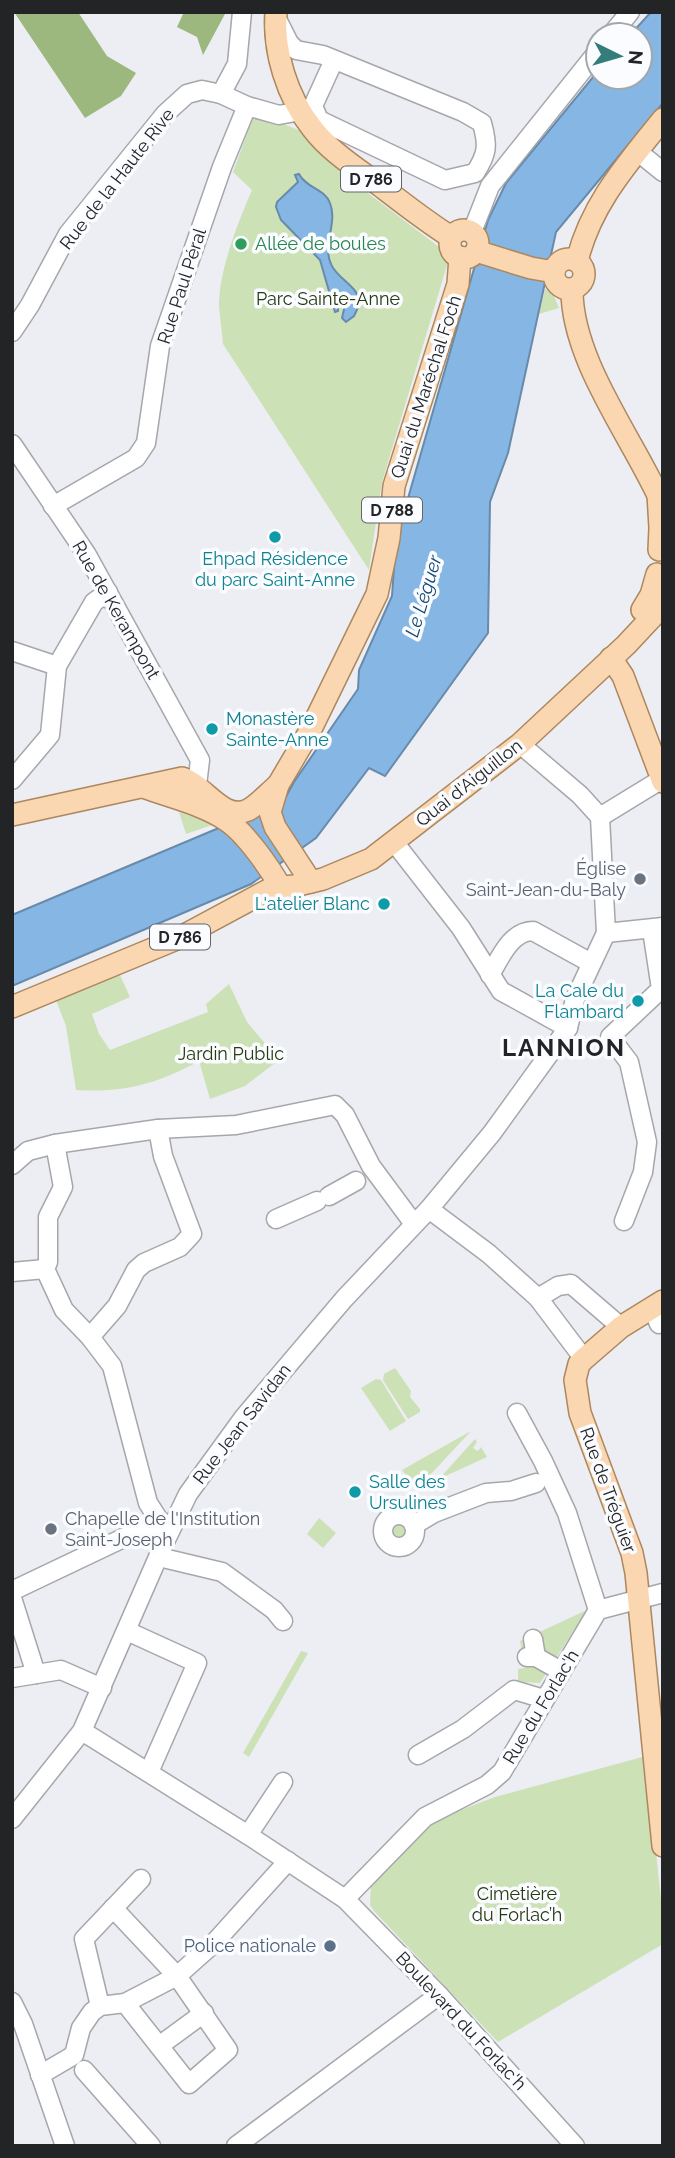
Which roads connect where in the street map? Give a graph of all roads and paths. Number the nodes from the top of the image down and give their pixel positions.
1 (242, 12) edge
2 (276, 14) edge
3 (328, 58) junction
4 (584, 68) edge
5 (285, 75) junction
6 (221, 94) junction
7 (247, 106) junction
8 (300, 111) junction
9 (663, 119) edge
10 (637, 151) junction
11 (663, 172) edge
12 (467, 246) junction
13 (578, 261) junction
14 (552, 271) junction
15 (572, 289) junction
16 (12, 332) edge
17 (12, 444) edge
18 (660, 500) edge
19 (53, 506) junction
20 (661, 550) edge
21 (660, 575) edge
22 (108, 592) junction
23 (660, 607) edge
24 (12, 651) edge
25 (611, 658) junction
26 (57, 666) junction
27 (520, 744) junction
28 (12, 780) edge
29 (662, 780) edge
30 (193, 794) junction
31 (262, 809) junction
32 (12, 815) edge
33 (600, 817) junction
34 (394, 842) junction
35 (306, 873) junction
36 (276, 884) junction
37 (657, 928) edge
38 (606, 933) junction
39 (591, 963) junction
40 (490, 975) junction
41 (12, 1007) edge
42 (570, 1020) junction
43 (158, 1129) junction
44 (55, 1144) junction
45 (12, 1165) edge
46 (366, 1175) junction
47 (429, 1209) junction
48 (276, 1219) dead end
49 (624, 1221) dead end
50 (414, 1224) junction
51 (46, 1269) junction
52 (12, 1272) edge
53 (538, 1298) junction
54 (658, 1311) edge
55 (621, 1327) junction
56 (90, 1337) junction
57 (584, 1360) junction
58 (517, 1413) dead end
59 (544, 1480) junction
60 (414, 1525) dead end
61 (169, 1534) junction
62 (159, 1557) junction
63 (12, 1591) edge
64 (663, 1593) edge
65 (12, 1598) edge
66 (638, 1599) junction
67 (598, 1610) junction
68 (283, 1621) dead end
69 (127, 1631) junction
70 (532, 1651) dead end
71 (561, 1671) junction
72 (36, 1674) junction
73 (12, 1678) edge
74 (655, 1684) edge
75 (102, 1688) junction
76 (544, 1699) junction
77 (82, 1731) junction
78 (418, 1755) dead end
79 (149, 1772) junction
80 (283, 1782) dead end
81 (12, 1819) edge
82 (248, 1835) junction
83 (663, 1846) edge
84 (288, 1861) junction
85 (141, 1879) dead end
86 (345, 1899) junction
87 (113, 1908) junction
88 (177, 1976) junction
89 (439, 1996) junction
90 (12, 2002) edge
91 (125, 2004) junction
92 (100, 2006) junction
93 (204, 2013) junction
94 (159, 2046) junction
95 (84, 2070) dead end
96 (40, 2075) junction
97 (65, 2146) edge
98 (150, 2146) edge
99 (236, 2146) edge
100 (575, 2146) edge

1 - 6 street
2 - 3 street
2 - 5 main road, D 786
3 - 3 street
3 - 5 street
4 - 12 street, Quai du Maréchal Foch
5 - 8 main road, D 786
6 - 7 street, Rue de la Haute Rive
6 - 16 street, Rue de la Haute Rive
7 - 8 street, Rue de la Haute Rive
7 - 19 street, Rue Paul Péral
8 - 12 main road, D 786
9 - 10 main road
10 - 11 street
10 - 13 main road
12 - 14 main road, D 786
12 - 31 main road, Quai du Maréchal Foch / D 788
13 - 14 main road
13 - 15 main road
14 - 15 main road
15 - 18 main road
17 - 19 street, Rue de Kerampont
18 - 20 main road
19 - 22 street, Rue de Kerampont
20 - 21 main road, Quai d'Aiguillon
21 - 25 main road, Quai d'Aiguillon / D 786
22 - 26 street
22 - 30 street, Rue de Kerampont
23 - 25 main road, Quai d'Aiguillon / D 786
24 - 26 street
25 - 27 main road, Quai d'Aiguillon / D 786
25 - 29 main road
26 - 28 street
27 - 33 street
27 - 34 main road, Quai d'Aiguillon / D 786
29 - 33 street
30 - 31 main road
30 - 32 main road
30 - 36 main road
31 - 35 main road
33 - 38 street
34 - 35 main road, Quai d'Aiguillon / D 786
34 - 40 street
35 - 36 main road, Quai d'Aiguillon / D 786
36 - 41 main road, D 786
37 - 38 street
37 - 49 street
38 - 39 street, Rue Jean Savidan
39 - 40 street
39 - 42 street, Rue Jean Savidan
40 - 42 street
42 - 47 street, Rue Jean Savidan
43 - 44 street
43 - 46 street
43 - 56 street
44 - 45 street
44 - 51 street
46 - 48 street
46 - 50 street
47 - 50 street, Rue Jean Savidan
47 - 53 street
50 - 61 street, Rue Jean Savidan
51 - 52 street
51 - 56 street
53 - 55 street
53 - 57 street
54 - 55 main road
55 - 57 main road
56 - 61 street
57 - 66 main road, Rue de Tréguier
58 - 59 street
59 - 60 street
59 - 67 street
61 - 62 street, Rue Jean Savidan
61 - 63 street
62 - 68 street
62 - 69 street, Rue Jean Savidan
64 - 66 street
65 - 72 street
66 - 67 street
66 - 74 main road, Rue de Tréguier
67 - 71 street, Rue du Forlac'h
69 - 75 street, Rue Jean Savidan
69 - 79 street
70 - 71 street
71 - 76 street, Rue du Forlac'h
72 - 73 street
72 - 75 street
74 - 83 main road, Rue de Tréguier
75 - 77 street, Rue Jean Savidan
76 - 78 street
76 - 86 street, Rue du Forlac'h
77 - 79 street, Boulevard du Forlac'h
77 - 81 street, Rue Jean Savidan
79 - 82 street, Boulevard du Forlac'h
80 - 82 street
82 - 84 street, Boulevard du Forlac'h
84 - 86 street, Boulevard du Forlac'h
84 - 88 street
85 - 87 street
86 - 89 street, Boulevard du Forlac'h
87 - 88 street
87 - 92 street
88 - 91 street
88 - 93 street
89 - 99 street
89 - 100 street, Boulevard du Forlac'h
90 - 96 street
91 - 92 street
91 - 94 street
92 - 96 street
93 - 94 street
93 - 94 street
95 - 98 street
96 - 97 street

